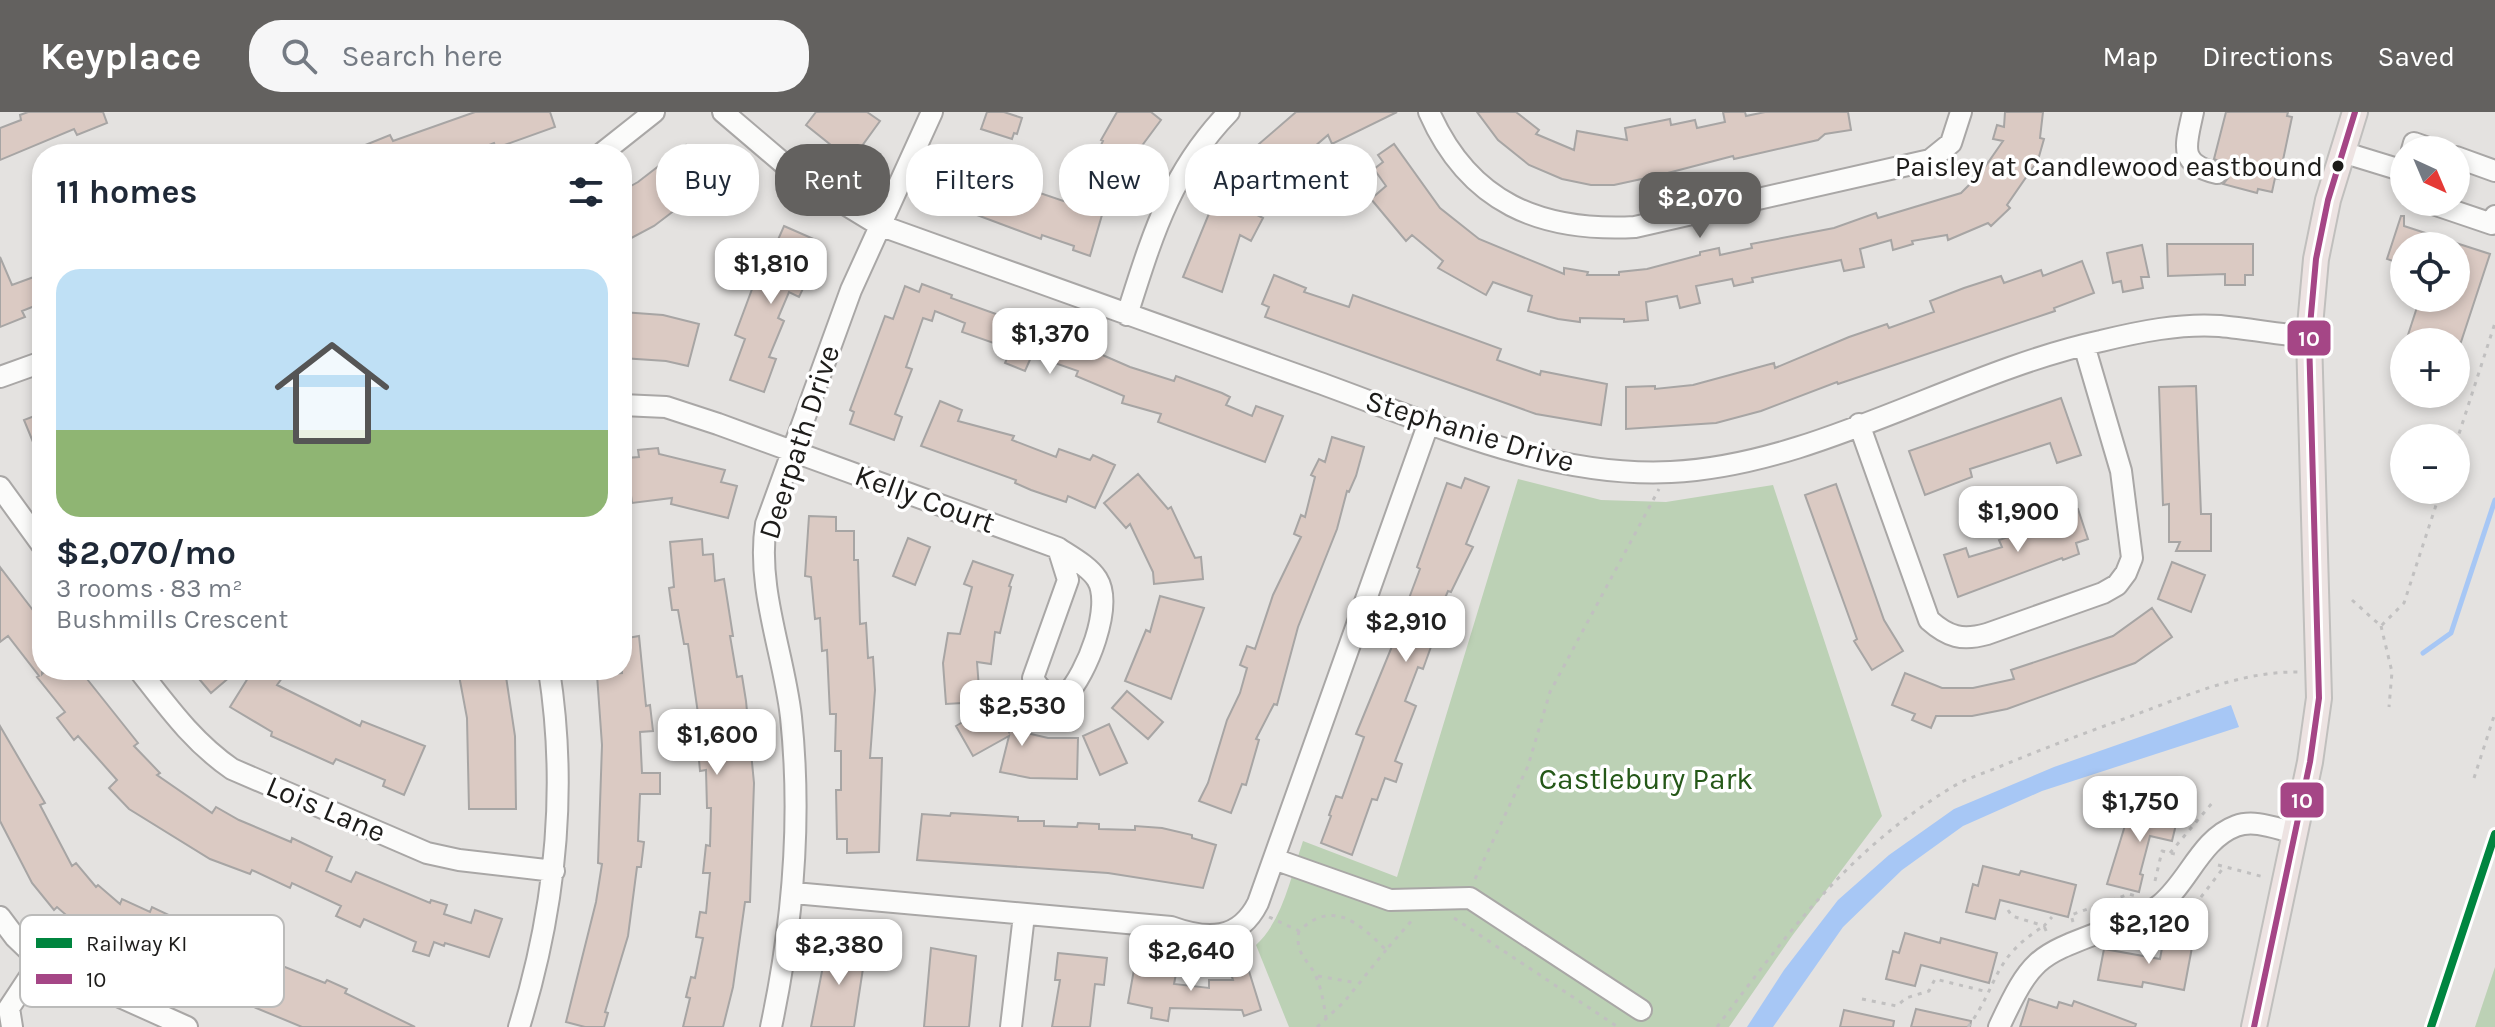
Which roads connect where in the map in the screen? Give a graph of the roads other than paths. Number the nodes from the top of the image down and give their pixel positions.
1 (654, 112) edge
2 (723, 112) edge
3 (932, 112) edge
4 (1229, 112) edge
5 (1429, 112) edge
6 (1961, 112) edge
7 (2193, 112) edge
8 (2355, 112) edge
9 (614, 144) edge
10 (2342, 152) junction
11 (2470, 162) edge
12 (2390, 167) edge
13 (2495, 171) edge
14 (2217, 173) dead end
15 (2468, 216) edge
16 (2495, 216) edge
17 (879, 225) junction
18 (1127, 315) junction
19 (2309, 337) junction
20 (2084, 345) junction
21 (32, 366) edge
22 (0, 377) edge
23 (632, 405) edge
24 (1429, 422) junction
25 (1859, 424) junction
26 (791, 451) junction
27 (0, 487) edge
28 (32, 531) edge
29 (1058, 548) junction
30 (147, 680) edge
31 (550, 680) edge
32 (2296, 833) junction
33 (1274, 859) junction
34 (554, 871) junction
35 (794, 893) junction
36 (1024, 915) junction
37 (0, 917) edge
38 (20, 942) edge
39 (20, 991) edge
40 (142, 1007) edge
41 (1641, 1010) dead end
42 (12, 1027) edge
43 (187, 1027) edge
44 (519, 1027) edge
45 (771, 1027) edge
46 (1011, 1027) edge
47 (1999, 1027) edge
48 (2254, 1027) edge

1 - 9 street
2 - 17 street, Stephanie Drive
3 - 17 street, Deerpath Drive
4 - 18 street
5 - 6 street
7 - 14 street
8 - 10 main road
10 - 12 street
10 - 19 main road
11 - 13 street
15 - 16 street
17 - 18 street, Stephanie Drive
17 - 26 street, Deerpath Drive
18 - 24 street, Stephanie Drive
19 - 20 street, Stephanie Drive
19 - 32 main road
20 - 25 street, Stephanie Drive
20 - 25 street
21 - 22 street
23 - 26 street, Kelly Court
24 - 25 street, Stephanie Drive
24 - 33 street
26 - 29 street, Kelly Court
26 - 35 street, Deerpath Drive
27 - 28 street
29 - 29 street, Kelly Court
30 - 34 street, Lois Lane
31 - 34 street
32 - 47 street
32 - 48 main road
33 - 36 street
33 - 41 street
34 - 44 street
35 - 36 street
35 - 45 street, Deerpath Drive
36 - 46 street
37 - 38 street
39 - 42 street
40 - 43 street

